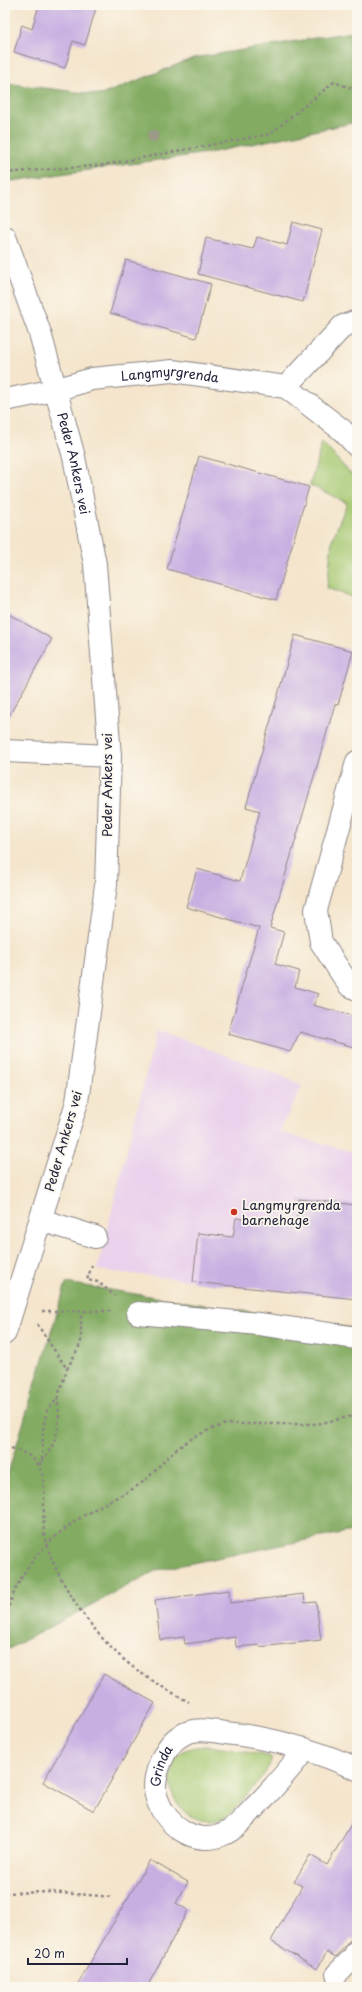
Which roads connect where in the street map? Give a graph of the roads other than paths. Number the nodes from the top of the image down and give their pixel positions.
1 (5, 237) edge
2 (357, 321) edge
3 (286, 387) junction
4 (55, 390) junction
5 (5, 400) edge
6 (357, 446) edge
7 (5, 751) edge
8 (110, 756) junction
9 (357, 762) edge
10 (357, 988) edge
11 (40, 1220) junction
12 (95, 1237) road end
13 (138, 1313) road end
14 (5, 1334) edge
15 (357, 1338) edge
16 (305, 1749) junction
17 (357, 1769) edge
18 (357, 1951) edge
19 (337, 1974) dead end

1 - 4 street, Peder Ankers vei
2 - 3 street
3 - 4 street, Langmyrgrenda
3 - 6 street, Langmyrgrenda
4 - 5 street, Langmyrgrenda
4 - 8 street, Peder Ankers vei
7 - 8 street
8 - 11 street, Peder Ankers vei
9 - 10 street
11 - 12 street
11 - 14 street, Peder Ankers vei
13 - 15 street
16 - 16 street, Grinda
16 - 17 street, Grinda
18 - 19 street

